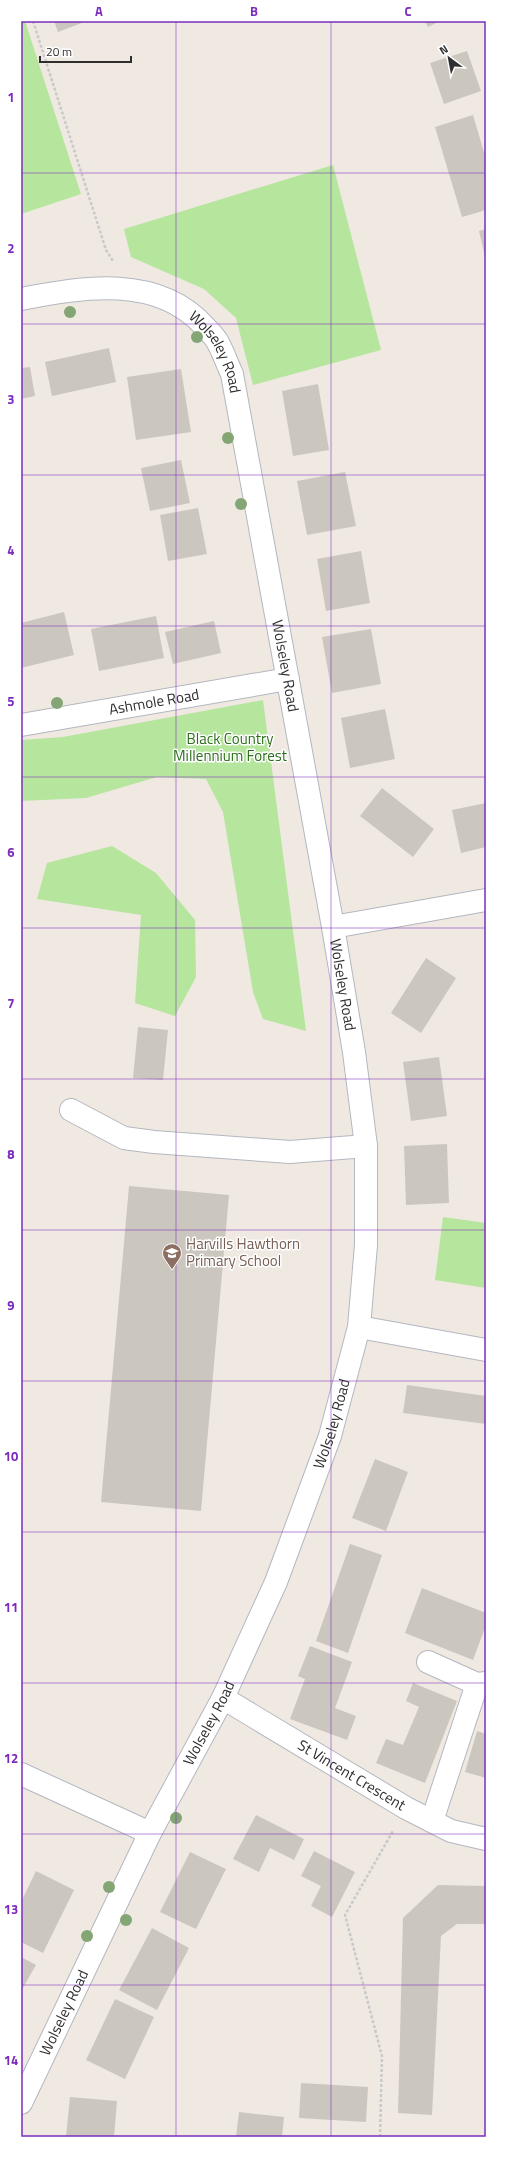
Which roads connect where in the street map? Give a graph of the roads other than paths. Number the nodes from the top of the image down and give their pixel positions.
1 (21, 299) edge
2 (288, 679) junction
3 (21, 725) edge
4 (486, 900) edge
5 (334, 927) junction
6 (71, 1110) dead end
7 (366, 1146) junction
8 (359, 1327) junction
9 (486, 1350) edge
10 (428, 1662) dead end
11 (481, 1683) edge
12 (223, 1698) junction
13 (21, 1774) edge
14 (432, 1821) junction
15 (150, 1833) junction
16 (486, 1839) edge
17 (21, 2103) edge

1 - 2 street, Wolseley Road
2 - 3 street, Ashmole Road
2 - 5 street, Wolseley Road
4 - 5 street
5 - 7 street, Wolseley Road
6 - 7 street
7 - 8 street, Wolseley Road
8 - 9 street
8 - 12 street, Wolseley Road
10 - 11 street
11 - 14 street
12 - 14 street, St Vincent Crescent
12 - 15 street, Wolseley Road
13 - 15 street
14 - 16 street, St Vincent Crescent
15 - 17 street, Wolseley Road

